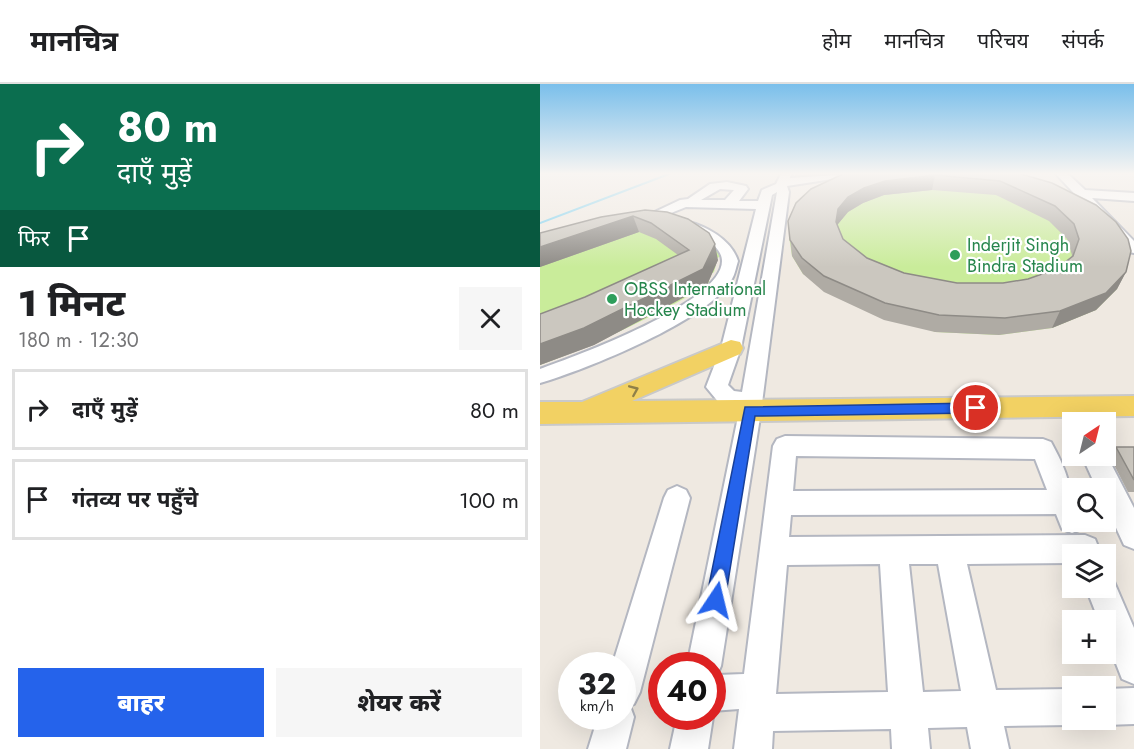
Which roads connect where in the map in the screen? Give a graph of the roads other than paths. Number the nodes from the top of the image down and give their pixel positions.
1 (676, 205) edge
2 (764, 205) edge
3 (781, 205) edge
4 (1092, 205) edge
5 (1134, 249) edge
6 (743, 295) junction
7 (768, 297) junction
8 (730, 348) junction
9 (540, 376) edge
10 (1134, 406) edge
11 (749, 412) junction
12 (540, 413) edge
13 (580, 413) junction
14 (1134, 420) edge
15 (540, 426) edge
16 (1100, 466) edge
17 (1062, 495) edge
18 (677, 498) dead end
19 (778, 503) junction
20 (1127, 509) edge
21 (1062, 515) edge
22 (1134, 536) edge
23 (893, 550) junction
24 (950, 550) junction
25 (774, 551) junction
26 (1062, 552) edge
27 (1105, 598) edge
28 (633, 652) edge
29 (706, 652) edge
30 (1134, 667) edge
31 (726, 696) edge
32 (758, 702) junction
33 (1116, 706) edge
34 (1134, 706) edge
35 (1062, 707) edge
36 (982, 709) junction
37 (908, 711) junction
38 (612, 730) edge
39 (693, 730) edge
40 (607, 749) edge
41 (690, 749) edge
42 (753, 749) edge
43 (911, 749) edge
44 (990, 749) edge

1 - 9 street
2 - 6 street
3 - 7 street
4 - 5 street
6 - 7 street
6 - 8 street
7 - 11 street
8 - 11 street
13 -> 8 main road
10 - 11 main road
11 - 13 main road
11 - 14 main road
11 - 15 main road
11 - 29 street
12 - 13 main road
16 - 20 street
17 - 19 street
18 - 28 street
19 - 21 street
19 - 25 street
20 - 22 street
23 - 24 street
23 - 25 street
23 - 37 street
24 - 26 street
24 - 36 street
25 - 32 street
27 - 30 street
31 - 32 street
32 - 37 street
32 - 42 street
33 - 34 street
35 - 36 street
36 - 37 street
36 - 44 street
37 - 43 street
38 - 40 street
39 - 41 street

